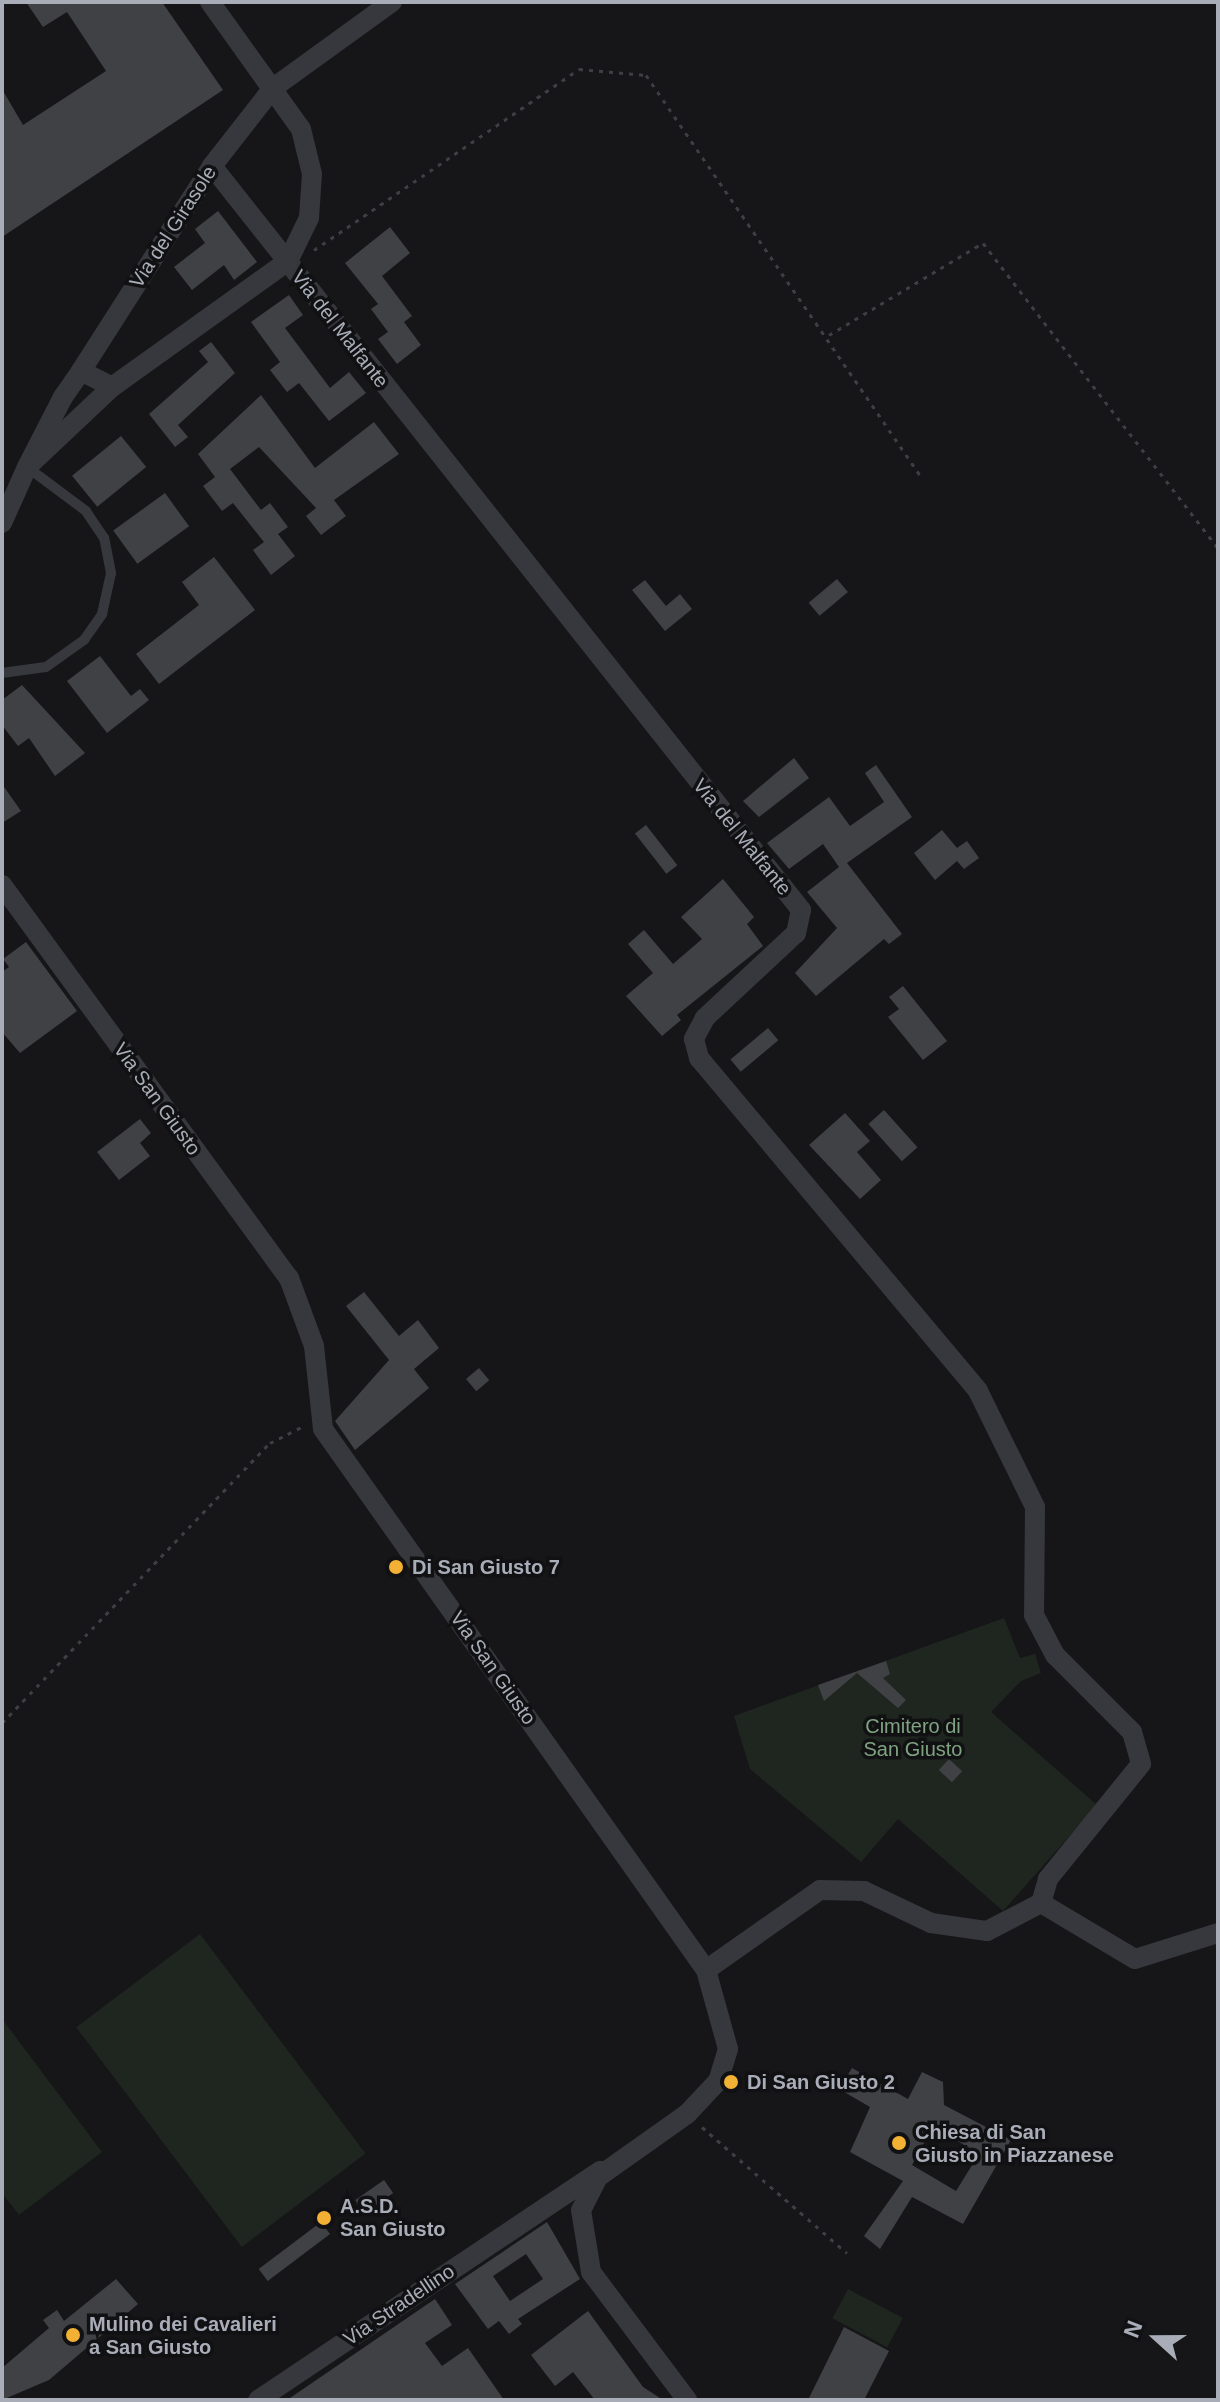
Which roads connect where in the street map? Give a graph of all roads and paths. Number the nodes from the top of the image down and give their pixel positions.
1 (210, 2) edge
2 (392, 2) edge
3 (273, 88) junction
4 (212, 166) junction
5 (288, 261) junction
6 (829, 335) junction
7 (81, 371) junction
8 (112, 387) junction
9 (27, 467) junction
10 (922, 478) dead end
11 (2, 523) edge
12 (1218, 548) edge
13 (2, 673) edge
14 (2, 885) edge
15 (323, 1429) junction
16 (2, 1723) edge
17 (1041, 1903) junction
18 (1218, 1933) edge
19 (706, 1970) junction
20 (687, 2114) junction
21 (632, 2152) junction
22 (541, 2209) junction
23 (581, 2210) junction
24 (847, 2253) dead end
25 (687, 2396) edge
26 (258, 2400) edge

1 - 3 street, Via del Malfante
2 - 3 street, Via del Girasole
3 - 4 street, Via del Girasole
3 - 5 street, Via del Malfante
4 - 5 street
4 - 7 street, Via del Girasole
5 - 6 path
5 - 8 street, Via del Girasole
5 - 17 street, Via del Malfante
6 - 10 path
6 - 12 path
7 - 8 street
7 - 9 street, Via del Girasole
8 - 9 street, Via del Girasole
9 - 11 street, Via del Girasole
9 - 13 lane
14 - 15 street, Via San Giusto
15 - 16 path
15 - 19 street, Via San Giusto
17 - 18 street
17 - 19 street
19 - 20 street, Via San Giusto
20 - 21 street, Via San Giusto
20 - 24 path
21 - 22 street, Via Stradellino
21 - 23 street, Via San Giusto
22 - 23 street
22 - 26 street, Via Stradellino
23 - 25 street

